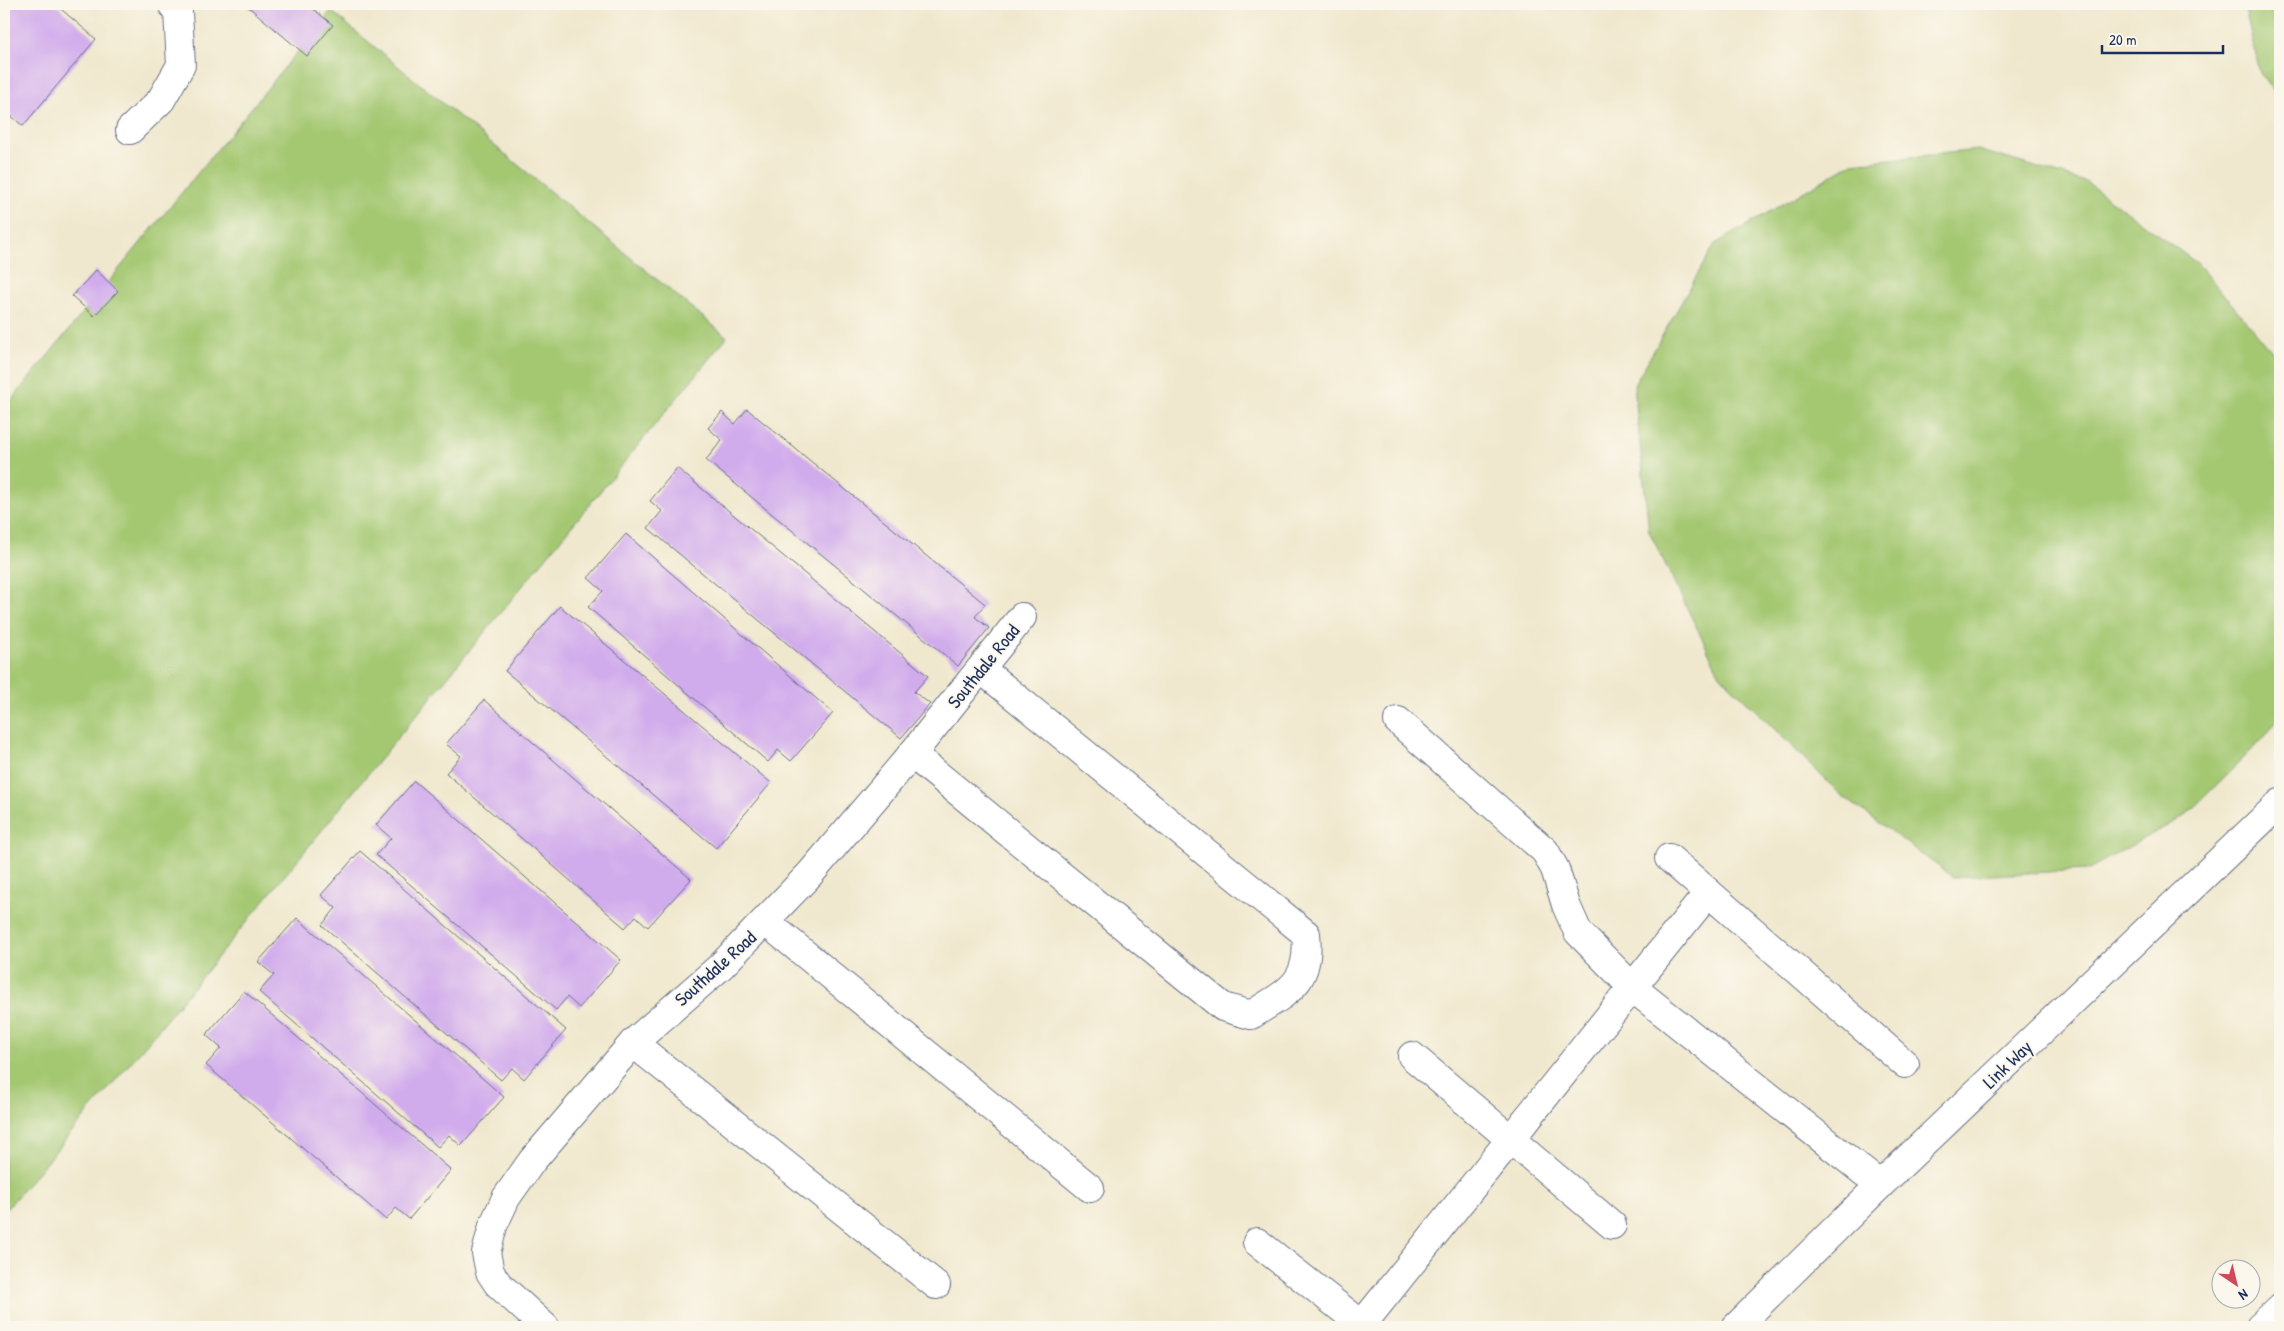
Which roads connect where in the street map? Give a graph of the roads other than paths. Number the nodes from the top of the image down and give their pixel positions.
1 (172, 4) edge
2 (130, 130) dead end
3 (1022, 617) dead end
4 (980, 669) junction
5 (1398, 721) dead end
6 (912, 754) junction
7 (2280, 803) edge
8 (1668, 858) dead end
9 (1708, 893) junction
10 (766, 922) junction
11 (1634, 989) junction
12 (633, 1043) junction
13 (1412, 1056) dead end
14 (1904, 1064) dead end
15 (1511, 1140) junction
16 (1880, 1185) junction
17 (1090, 1188) dead end
18 (1612, 1226) dead end
19 (1257, 1242) dead end
20 (936, 1285) dead end
21 (2280, 1308) edge
22 (1363, 1326) edge
23 (545, 1327) edge
24 (1736, 1327) edge
25 (2260, 1327) edge

1 - 2 street
3 - 4 street, Southdale Road
4 - 6 street, Southdale Road
4 - 6 street
5 - 11 street
6 - 10 street, Southdale Road
7 - 16 street, Link Way
8 - 9 street
9 - 11 street
9 - 14 street
10 - 12 street, Southdale Road
10 - 17 street
11 - 15 street
11 - 16 street
12 - 20 street
12 - 23 street, Southdale Road
13 - 15 street
15 - 18 street
15 - 22 street
16 - 24 street, Link Way
19 - 22 street
21 - 25 street

